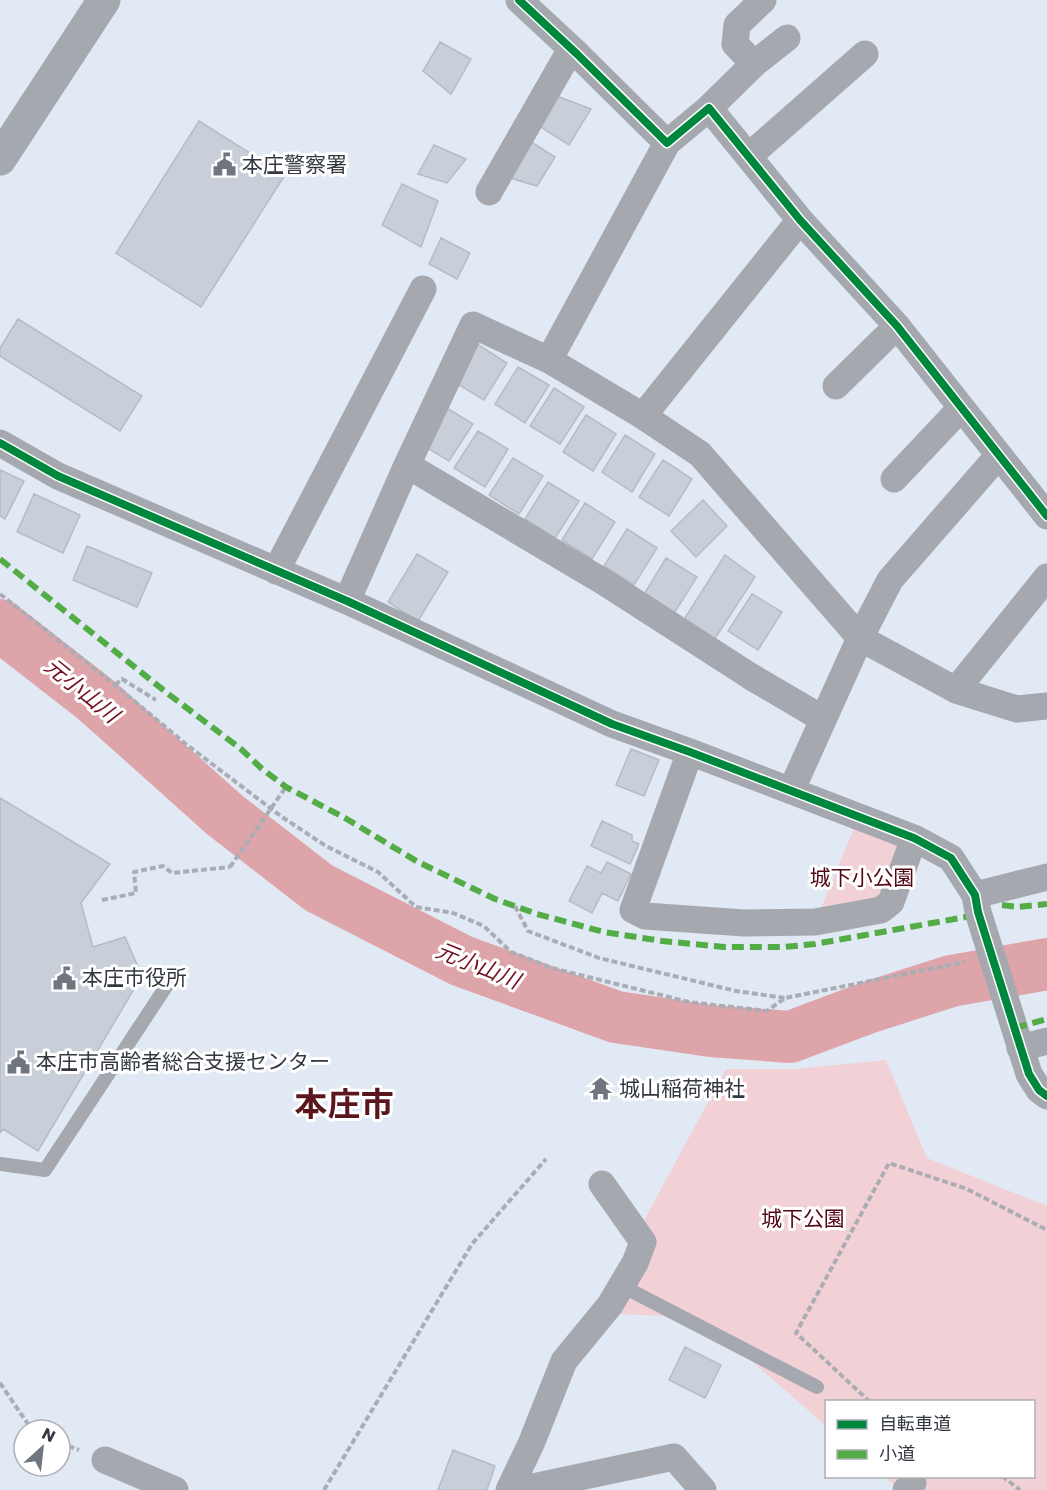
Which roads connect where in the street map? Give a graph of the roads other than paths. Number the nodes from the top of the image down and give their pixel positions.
1 (104, 0) edge
2 (519, 0) edge
3 (763, 0) edge
4 (787, 38) dead end
5 (572, 49) junction
6 (865, 54) dead end
7 (754, 64) junction
8 (709, 108) junction
9 (667, 143) junction
10 (748, 156) junction
11 (0, 159) edge
12 (489, 192) dead end
13 (801, 220) junction
14 (423, 289) dead end
15 (897, 326) junction
16 (549, 360) junction
17 (836, 386) dead end
18 (961, 408) junction
19 (643, 416) junction
20 (0, 443) edge
21 (998, 456) junction
22 (407, 465) junction
23 (894, 479) dead end
24 (1047, 516) edge
25 (276, 571) junction
26 (1047, 577) edge
27 (347, 601) junction
28 (860, 638) junction
29 (956, 690) junction
30 (1047, 706) edge
31 (823, 719) junction
32 (690, 752) junction
33 (791, 791) junction
34 (915, 838) junction
35 (1047, 877) edge
36 (975, 895) junction
37 (171, 979) dead end
38 (1047, 1041) edge
39 (1020, 1048) junction
40 (1047, 1096) edge
41 (0, 1164) edge
42 (602, 1184) dead end
43 (622, 1286) junction
44 (817, 1387) dead end
45 (105, 1460) dead end
46 (175, 1490) edge
47 (509, 1490) edge
48 (519, 1490) edge
49 (703, 1490) edge

1 - 11 street
2 - 5 street
3 - 7 street
4 - 7 street
5 - 9 street
5 - 12 street
6 - 10 street
7 - 8 street
8 - 9 street
8 - 10 street
9 - 16 street
10 - 13 street
13 - 15 street
13 - 19 street
14 - 25 street
15 - 17 street
15 - 18 street
16 - 19 street
16 - 22 street
18 - 21 street
18 - 23 street
19 - 28 street
20 - 25 street
21 - 24 street
21 - 28 street
22 - 27 street
22 - 31 street
25 - 27 street
26 - 29 street
27 - 32 street
28 - 29 street
28 - 31 street
29 - 30 street
31 - 33 street
32 - 33 street
32 - 34 street
33 - 34 street
34 - 36 street
35 - 36 street
36 - 39 street
37 - 41 lane
38 - 39 street
39 - 40 street
42 - 43 street
43 - 44 lane
43 - 47 street
45 - 46 street
48 - 49 street

